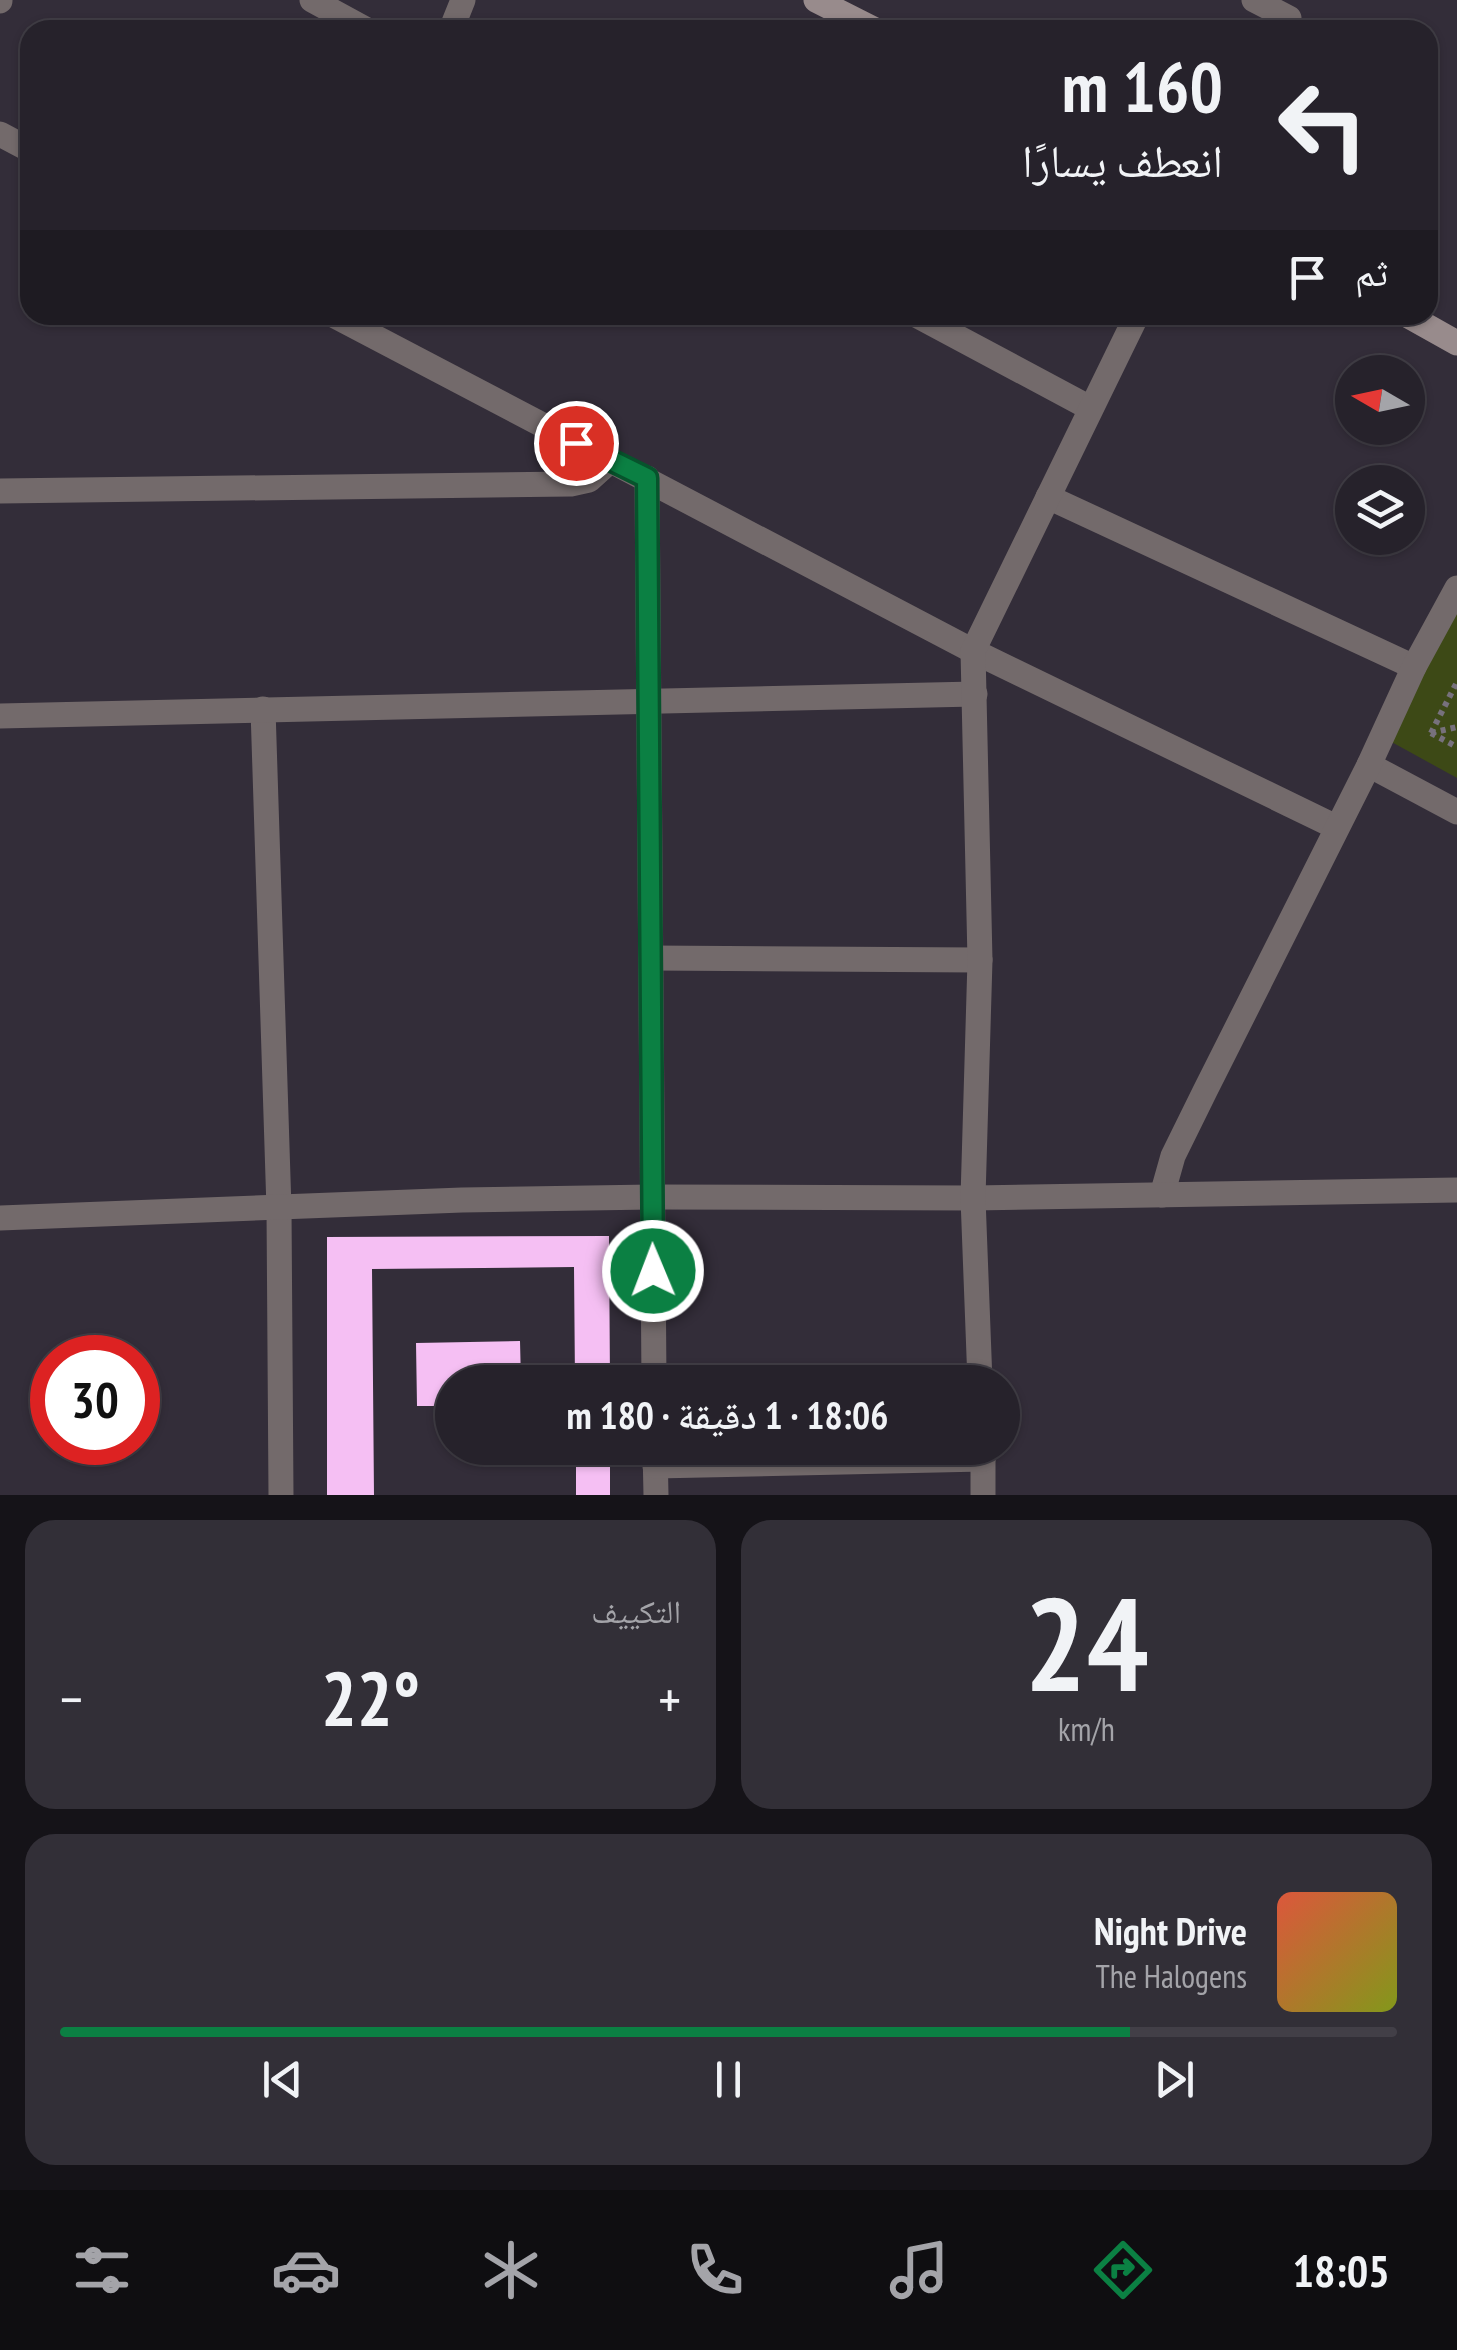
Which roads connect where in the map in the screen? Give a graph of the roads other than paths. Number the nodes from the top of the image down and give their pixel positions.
1 (312, 0) edge
2 (816, 0) edge
3 (1254, 0) edge
4 (1290, 16) edge
5 (349, 20) edge
6 (855, 20) edge
7 (352, 325) edge
8 (935, 325) edge
9 (1132, 325) edge
10 (1426, 325) edge
11 (1457, 343) edge
12 (1090, 408) junction
13 (610, 461) junction
14 (647, 478) junction
15 (0, 491) edge
16 (1048, 498) junction
17 (1457, 588) edge
18 (972, 651) junction
19 (1414, 666) junction
20 (975, 694) junction
21 (648, 702) junction
22 (262, 709) junction
23 (0, 716) edge
24 (1369, 765) junction
25 (1457, 812) edge
26 (1336, 828) junction
27 (651, 958) junction
28 (980, 960) junction
29 (1457, 1190) edge
30 (1162, 1195) junction
31 (652, 1196) junction
32 (974, 1198) junction
33 (279, 1208) junction
34 (0, 1218) edge
35 (654, 1365) edge
36 (979, 1365) edge
37 (655, 1465) edge
38 (983, 1465) edge
39 (280, 1495) edge
40 (656, 1495) edge
41 (984, 1495) edge

1 - 5 street
2 - 6 main road
3 - 4 street
7 - 13 street
8 - 12 street
9 - 12 street
10 - 11 main road
12 - 16 street
13 - 14 street
13 - 15 street
14 - 18 street
14 - 21 street
16 - 18 street
16 - 19 street
17 - 19 street
18 - 20 street
18 - 26 street
19 - 24 street
20 - 21 street
20 - 28 street
21 - 22 street
21 - 27 street
22 - 23 street
22 - 33 street
24 - 25 street
24 - 26 street
26 - 30 street
27 - 28 street
27 - 31 street
28 - 32 street
29 - 30 street
30 - 32 street
31 - 32 street
31 - 33 street
31 - 35 street
32 - 36 street
33 - 34 street
33 - 39 street
37 - 40 street
38 - 41 street

